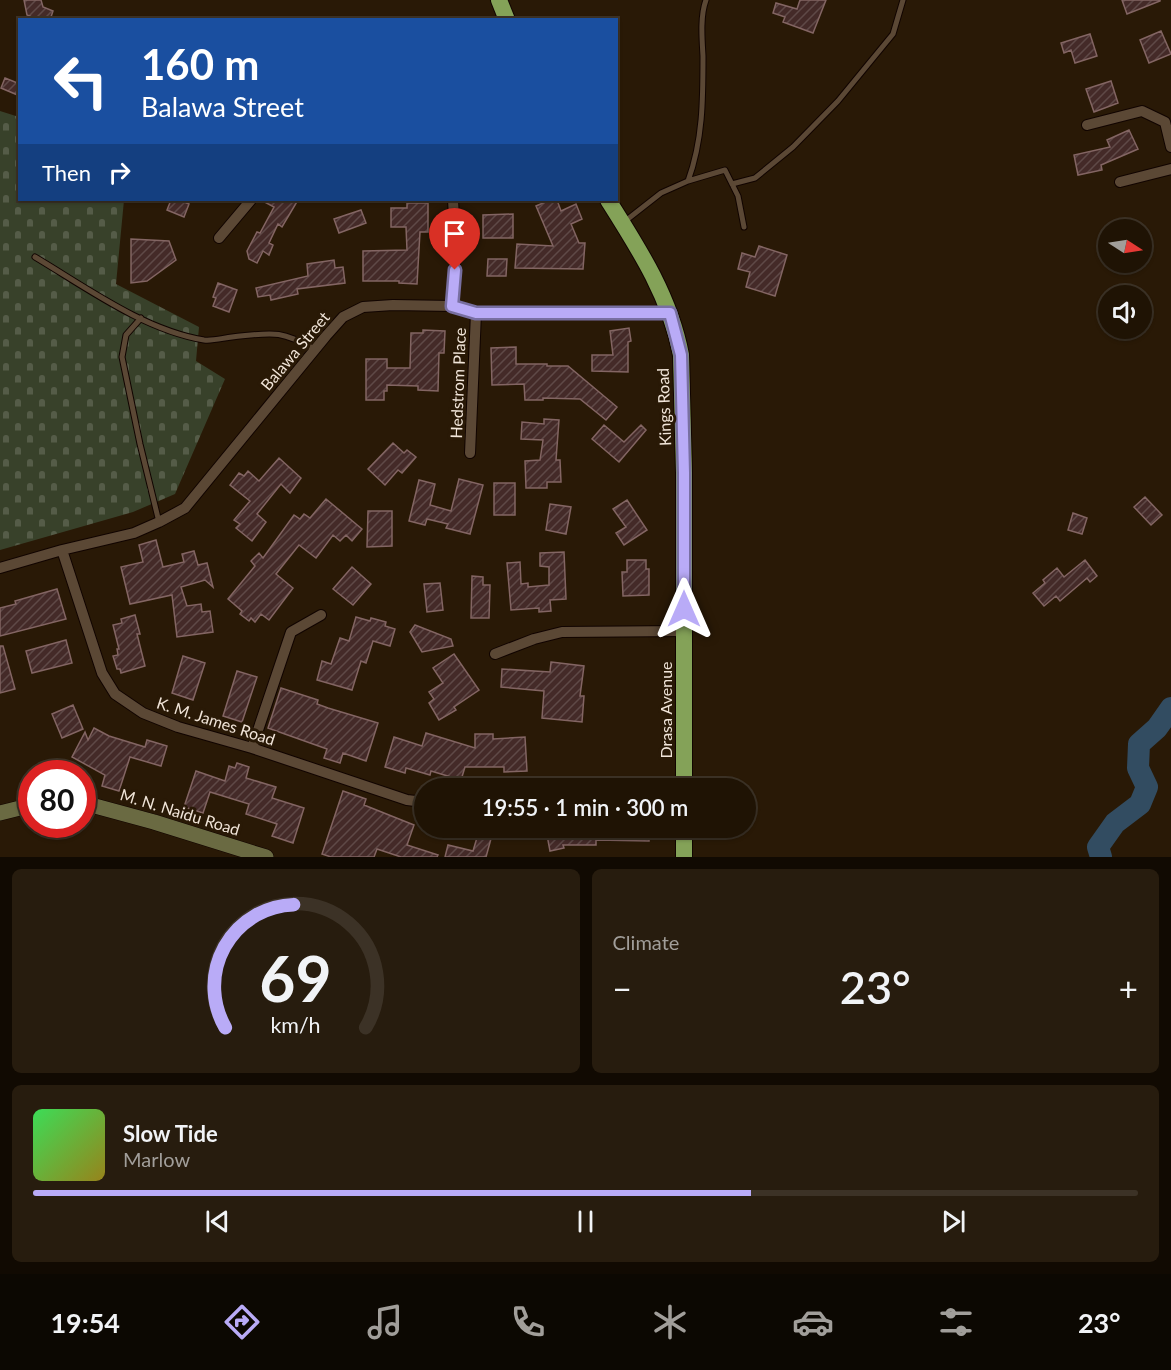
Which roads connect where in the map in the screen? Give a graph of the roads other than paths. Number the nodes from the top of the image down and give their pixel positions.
1 (499, 0) edge
2 (705, 0) edge
3 (903, 0) edge
4 (506, 18) edge
5 (1087, 124) dead end
6 (1171, 147) edge
7 (1171, 169) edge
8 (688, 181) junction
9 (1120, 182) dead end
10 (732, 184) junction
11 (250, 201) edge
12 (453, 201) edge
13 (609, 201) edge
14 (623, 223) junction
15 (744, 227) dead end
16 (219, 238) dead end
17 (35, 258) dead end
18 (452, 306) junction
19 (476, 313) junction
20 (670, 313) junction
21 (141, 318) junction
22 (315, 349) junction
23 (470, 453) dead end
24 (159, 522) junction
25 (62, 550) junction
26 (0, 568) edge
27 (321, 615) dead end
28 (684, 632) junction
29 (495, 654) dead end
30 (252, 748) junction
31 (684, 778) edge
32 (414, 801) edge
33 (96, 806) edge
34 (18, 808) edge
35 (0, 813) edge
36 (684, 838) edge
37 (266, 857) edge
38 (684, 857) edge

1 - 4 highway
2 - 8 lane
3 - 10 lane
5 - 6 street
7 - 9 street
8 - 10 lane
8 - 14 lane
10 - 15 lane
11 - 16 street
12 - 18 street
13 - 14 highway, Kings Road
14 - 20 highway, Kings Road
17 - 21 lane
18 - 19 street, Balawa Street
18 - 22 street, Balawa Street
19 - 20 street, Balawa Street
19 - 23 street, Hedstrom Place
20 - 28 highway, Kings Road
21 - 22 lane
21 - 24 lane
22 - 24 street, Balawa Street
24 - 25 street, Balawa Street
25 - 26 street, Balawa Street
25 - 30 street, K. M. James Road
27 - 30 street
28 - 29 street
28 - 31 highway, Drasa Avenue
30 - 32 street, K. M. James Road
33 - 37 main road, M. N. Naidu Road
34 - 35 main road
36 - 38 highway

